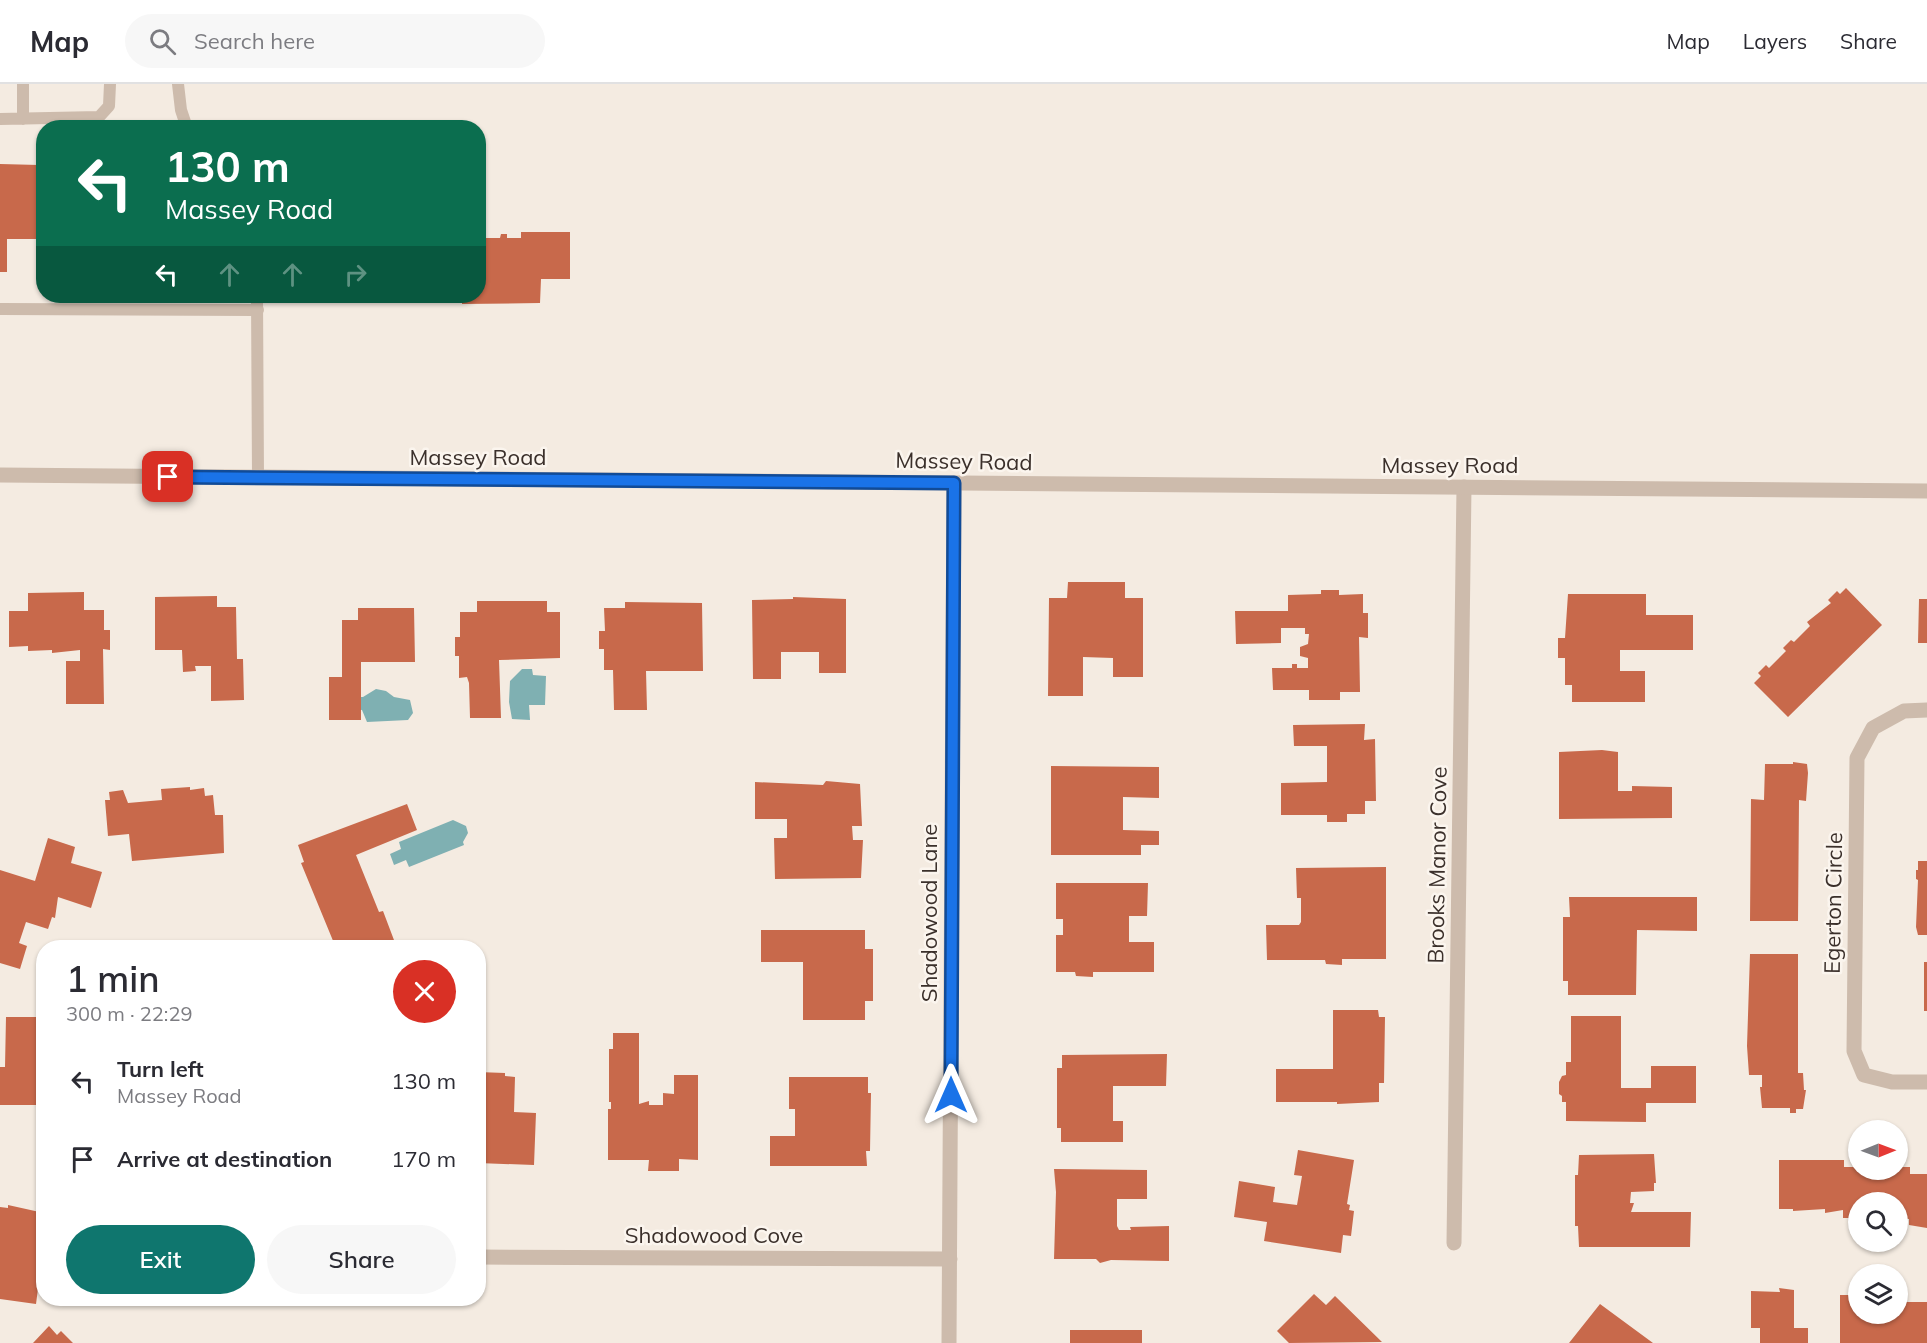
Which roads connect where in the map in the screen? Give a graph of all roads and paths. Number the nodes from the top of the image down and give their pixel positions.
1 (23, 84) edge
2 (110, 84) edge
3 (178, 84) edge
4 (0, 119) edge
5 (23, 119) junction
6 (184, 120) edge
7 (258, 303) edge
8 (0, 309) edge
9 (258, 310) junction
10 (0, 475) edge
11 (258, 478) junction
12 (954, 483) junction
13 (1464, 487) junction
14 (1927, 490) edge
15 (1927, 710) edge
16 (1927, 1082) edge
17 (1454, 1243) dead end
18 (486, 1257) edge
19 (950, 1259) junction
20 (949, 1343) edge

1 - 5 lane
2 - 5 lane
3 - 6 lane
4 - 5 lane
7 - 9 lane
8 - 9 lane
9 - 11 lane
10 - 11 street, Massey Road
11 - 12 street, Massey Road
12 - 13 street, Massey Road
12 - 19 street, Shadowood Lane
13 - 14 street, Massey Road
13 - 17 street, Brooks Manor Cove
15 - 16 street, Egerton Circle
18 - 19 street, Shadowood Cove
19 - 20 street, Shadowood Lane

